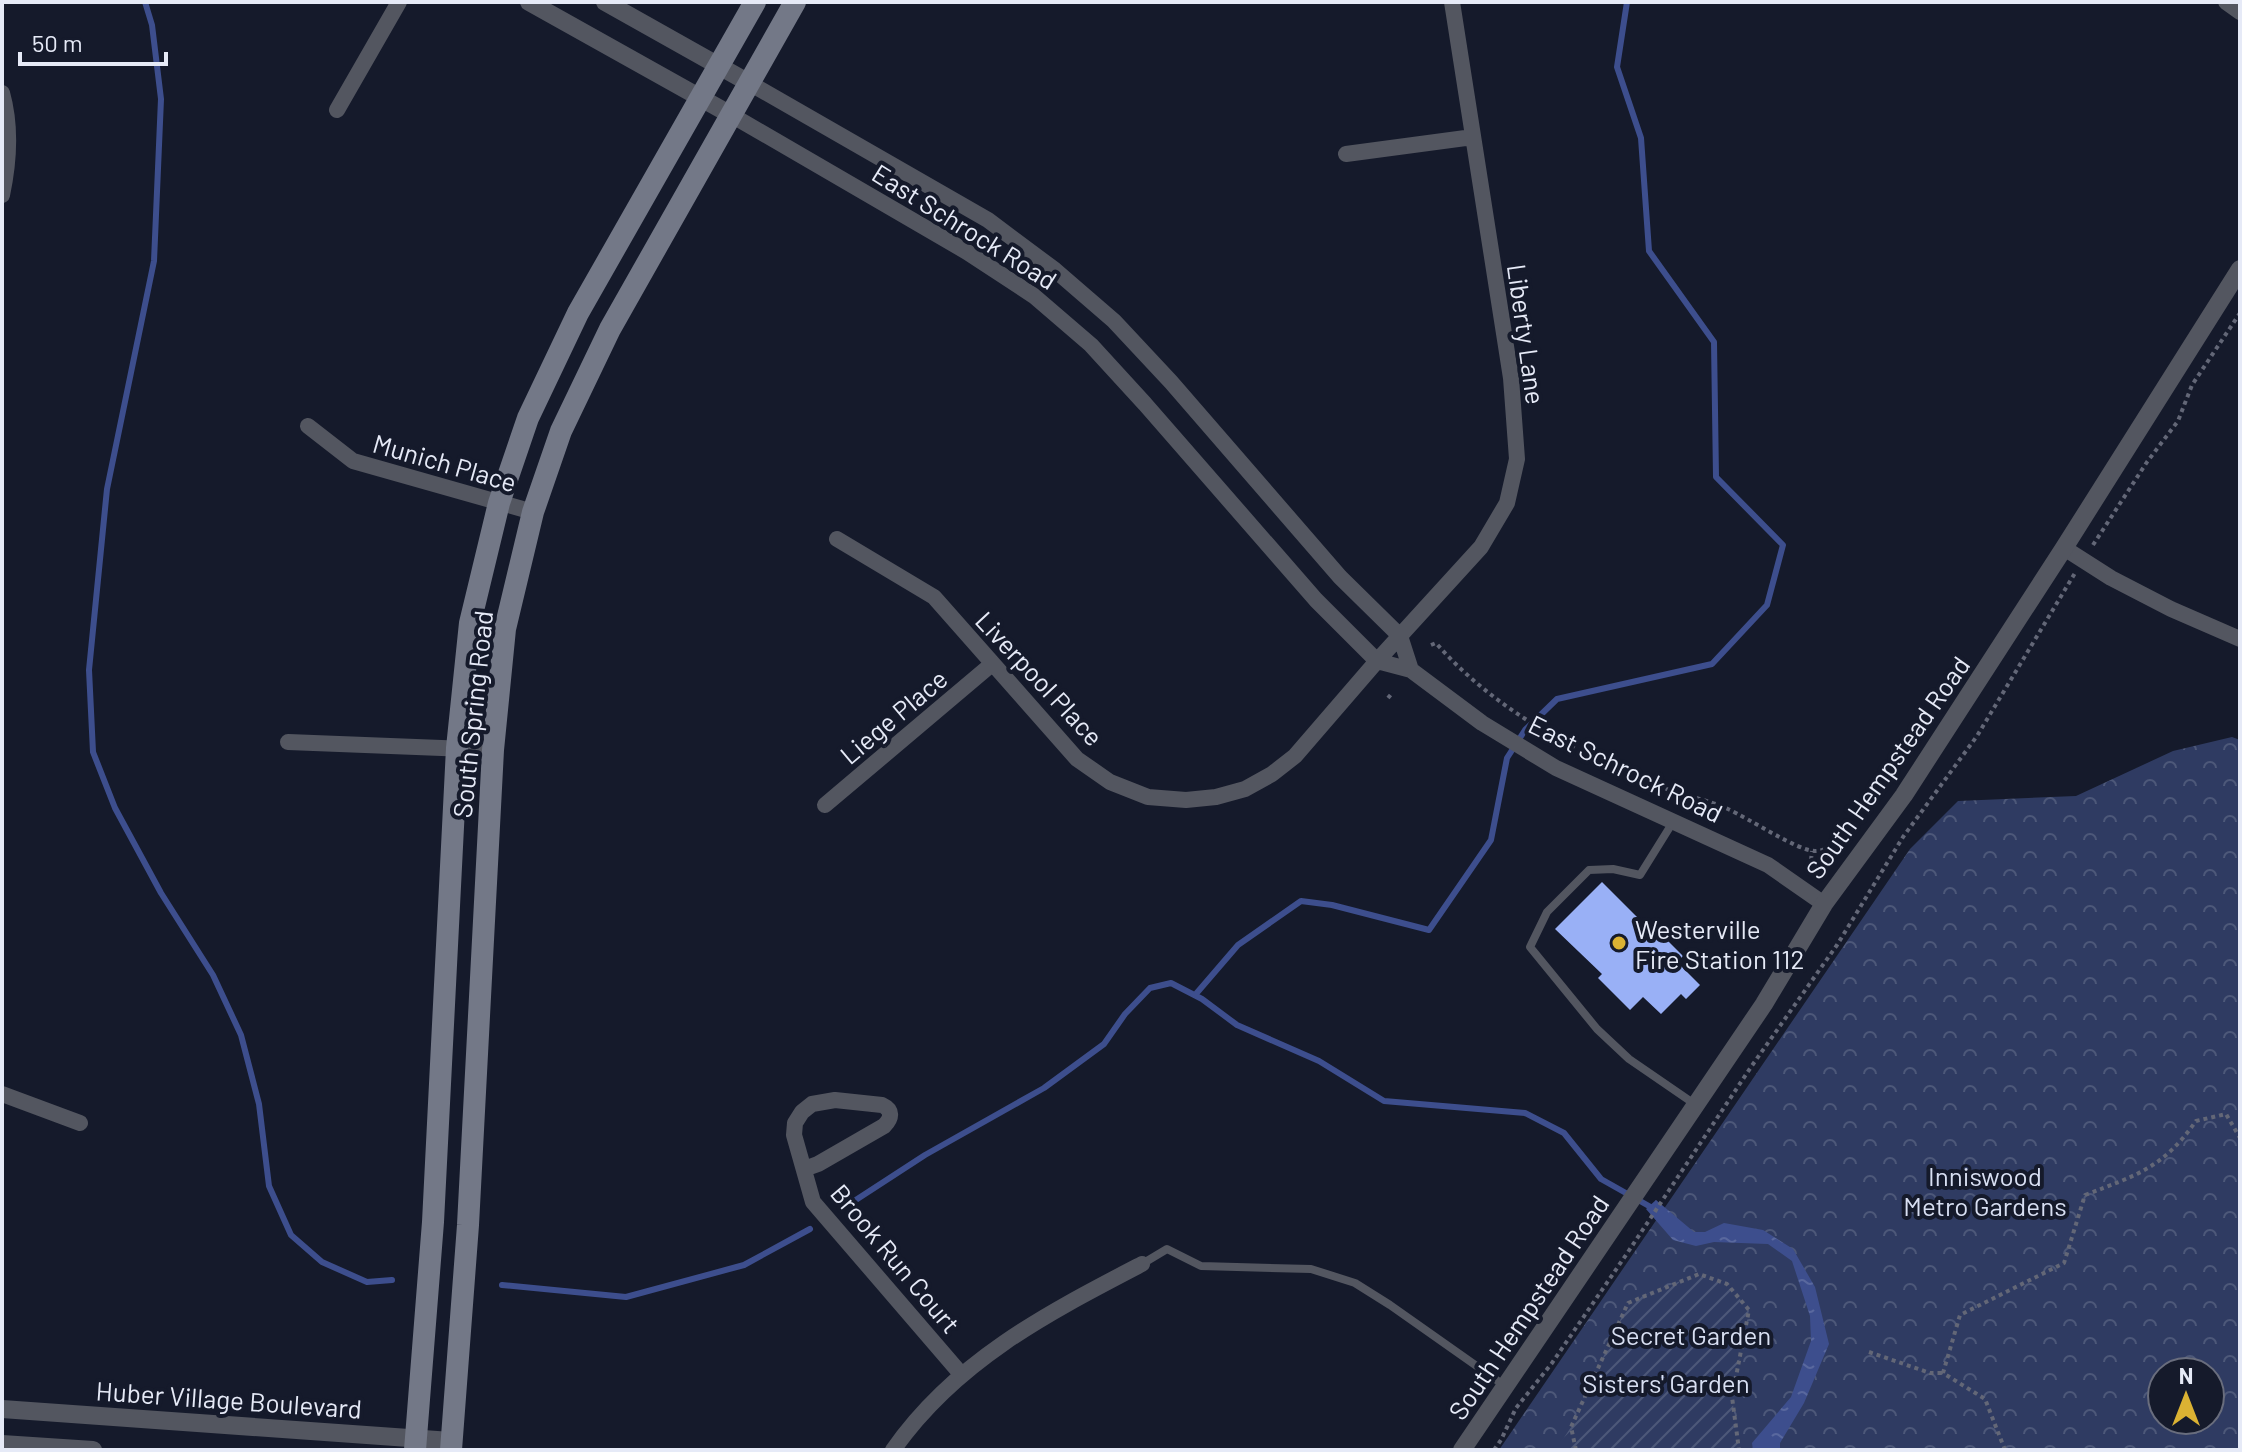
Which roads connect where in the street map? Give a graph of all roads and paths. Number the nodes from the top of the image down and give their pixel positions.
1 (399, 2) edge
2 (529, 2) edge
3 (605, 2) edge
4 (755, 2) edge
5 (795, 2) edge
6 (1452, 2) edge
7 (2226, 2) edge
8 (2240, 12) edge
9 (719, 67) junction
10 (751, 84) junction
11 (2, 93) edge
12 (702, 97) junction
13 (337, 110) dead end
14 (733, 116) junction
15 (1473, 137) junction
16 (1346, 154) dead end
17 (2, 195) edge
18 (2239, 275) edge
19 (2240, 313) edge
20 (308, 426) dead end
21 (499, 503) junction
22 (533, 512) junction
23 (2098, 538) dead end
24 (837, 539) dead end
25 (2064, 548) junction
26 (2069, 581) dead end
27 (1400, 636) junction
28 (2240, 639) edge
29 (1433, 644) dead end
30 (1377, 661) junction
31 (992, 664) junction
32 (1411, 670) junction
33 (1392, 693) dead end
34 (1388, 698) dead end
35 (288, 742) dead end
36 (457, 748) junction
37 (493, 750) junction
38 (825, 805) dead end
39 (1673, 822) junction
40 (1842, 839) dead end
41 (1812, 851) junction
42 (1811, 860) dead end
43 (1824, 904) junction
44 (2, 1094) edge
45 (1696, 1105) junction
46 (80, 1123) dead end
47 (2240, 1138) edge
48 (804, 1169) junction
49 (1142, 1264) joint
50 (1869, 1352) dead end
51 (1943, 1373) junction
52 (961, 1374) junction
53 (1505, 1386) junction
54 (2, 1409) edge
55 (2, 1444) edge
56 (415, 1444) edge
57 (451, 1446) edge
58 (93, 1450) edge
59 (893, 1450) edge
60 (1462, 1450) edge
61 (1494, 1450) edge
62 (1576, 1450) edge
63 (1739, 1450) edge
64 (2005, 1450) edge

1 - 13 street
2 - 12 street, East Schrock Road
3 - 9 street, East Schrock Road
4 - 9 main road, South Spring Road
5 - 10 main road, South Spring Road
6 - 15 street, Liberty Lane
7 - 8 street
9 - 10 street, East Schrock Road
9 - 12 main road, South Spring Road
10 - 14 main road, South Spring Road
10 - 27 street, East Schrock Road
11 - 17 street
12 - 14 street, East Schrock Road
12 - 21 main road, South Spring Road
14 - 22 main road, South Spring Road
14 - 30 street, East Schrock Road
15 - 16 street
15 - 27 street, Liberty Lane
18 - 25 street, South Hempstead Road
19 - 23 path
20 - 21 street, Munich Place
21 - 22 street, Munich Place
21 - 36 main road, South Spring Road
22 - 37 main road, South Spring Road
24 - 31 street, Liverpool Place
25 - 28 street
25 - 43 street, South Hempstead Road
26 - 61 path
27 - 30 street, Liverpool Place
27 - 32 street, East Schrock Road
29 - 41 path
30 - 31 street, Liverpool Place
30 - 32 street, East Schrock Road
31 - 38 street, Liege Place
32 - 39 street, East Schrock Road
33 - 34 path
35 - 36 street
36 - 37 street
36 - 56 main road, South Spring Road
37 - 57 main road, South Spring Road
39 - 43 street, East Schrock Road
39 - 45 lane
40 - 41 path
41 - 42 path
43 - 45 street, South Hempstead Road
44 - 46 street
45 - 53 street, South Hempstead Road
47 - 51 path
48 - 48 street, Brook Run Court
48 - 52 street, Brook Run Court
49 - 52 street
49 - 53 lane
50 - 51 path
51 - 64 path
52 - 59 street
53 - 60 street, South Hempstead Road
54 - 56 street, Huber Village Boulevard
55 - 58 street
56 - 57 street, Huber Village Boulevard
62 - 63 path

